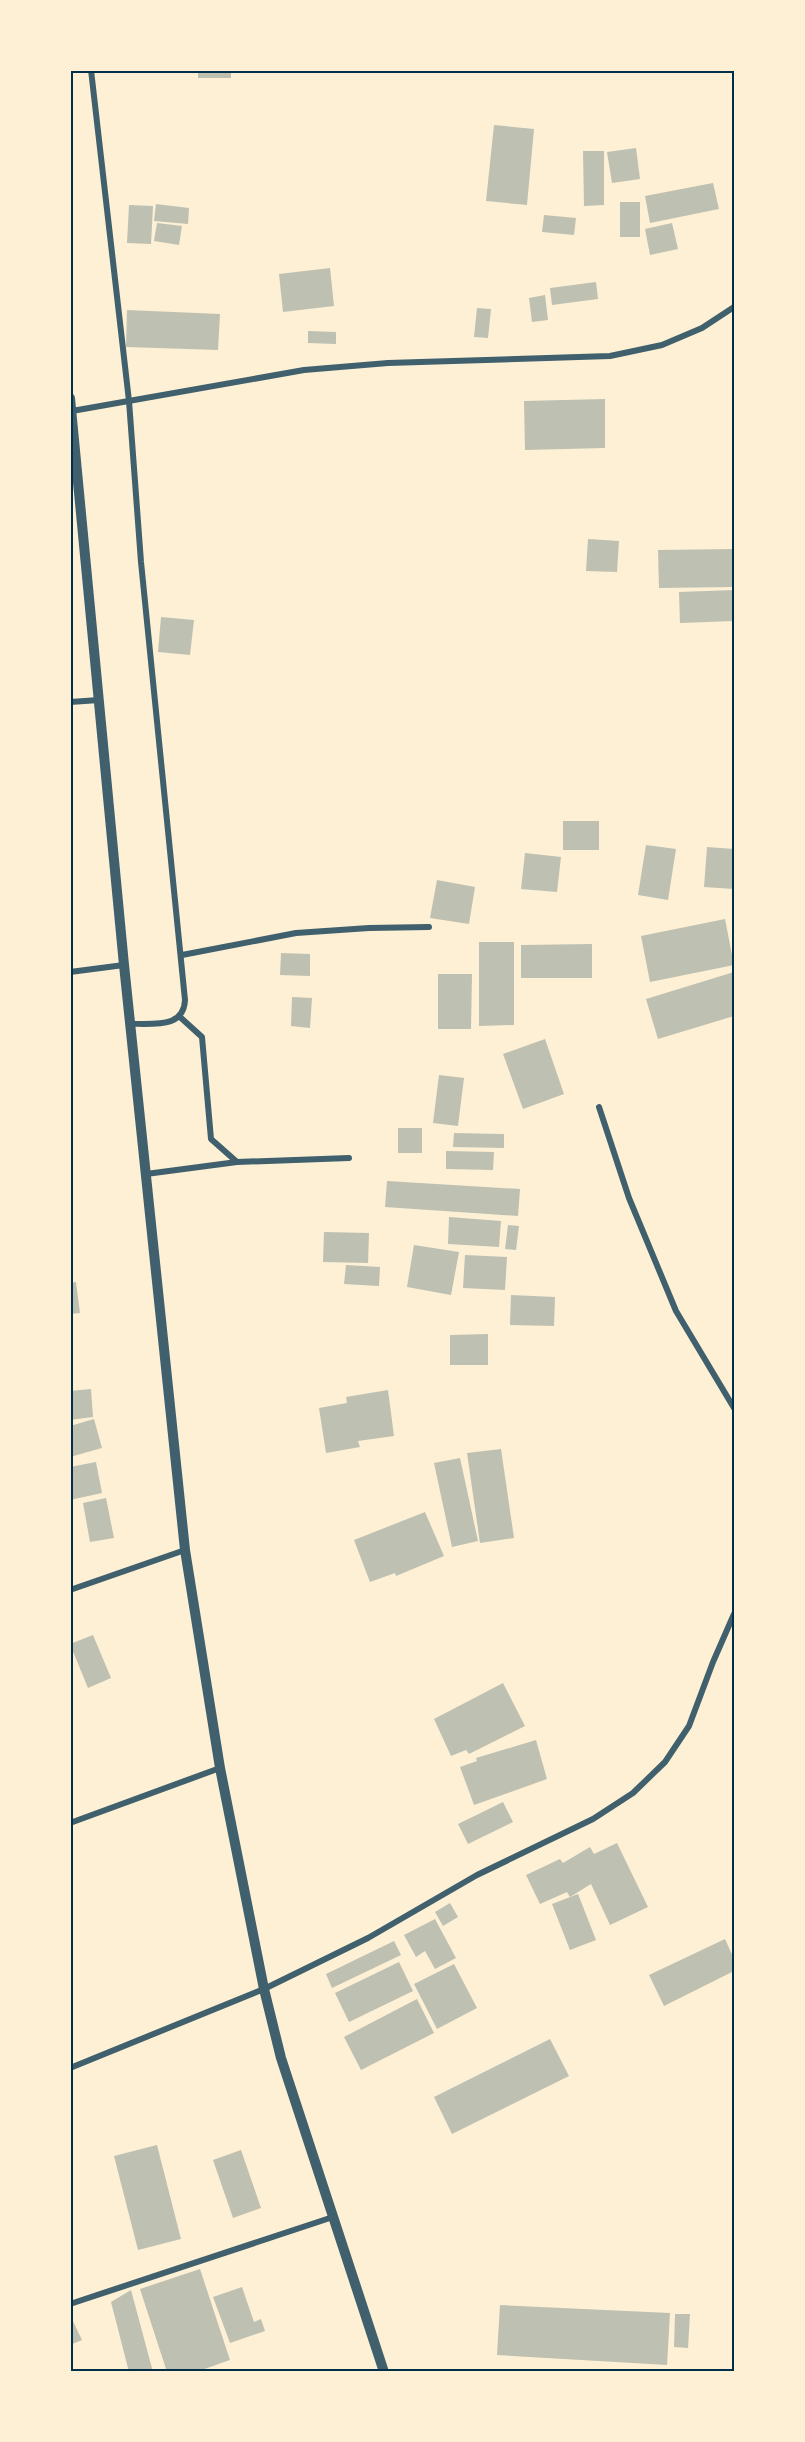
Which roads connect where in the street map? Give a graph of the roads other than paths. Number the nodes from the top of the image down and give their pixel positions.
1 (91, 70) edge
2 (735, 307) edge
3 (70, 398) edge
4 (129, 401) junction
5 (72, 411) edge
6 (100, 700) junction
7 (70, 702) edge
8 (429, 927) dead end
9 (182, 955) junction
10 (124, 964) junction
11 (70, 972) edge
12 (180, 1017) junction
13 (131, 1024) junction
14 (599, 1107) dead end
15 (349, 1158) dead end
16 (237, 1162) junction
17 (146, 1174) junction
18 (735, 1408) edge
19 (184, 1550) junction
20 (70, 1590) edge
21 (735, 1614) edge
22 (220, 1768) junction
23 (70, 1823) edge
24 (264, 1989) junction
25 (70, 2068) edge
26 (333, 2217) junction
27 (70, 2304) edge
28 (384, 2372) edge

1 - 4 street
2 - 4 street
3 - 5 street
4 - 5 street
4 - 9 street
5 - 6 street
6 - 7 street
6 - 10 street
8 - 9 street
9 - 12 street
10 - 11 street
10 - 13 street
12 - 13 street
12 - 16 street
13 - 17 street
14 - 18 street
15 - 16 street
16 - 17 street
17 - 19 street
19 - 20 street
19 - 22 street
21 - 24 street
22 - 23 street
22 - 24 street
24 - 25 street
24 - 26 street
26 - 27 street
26 - 28 street

